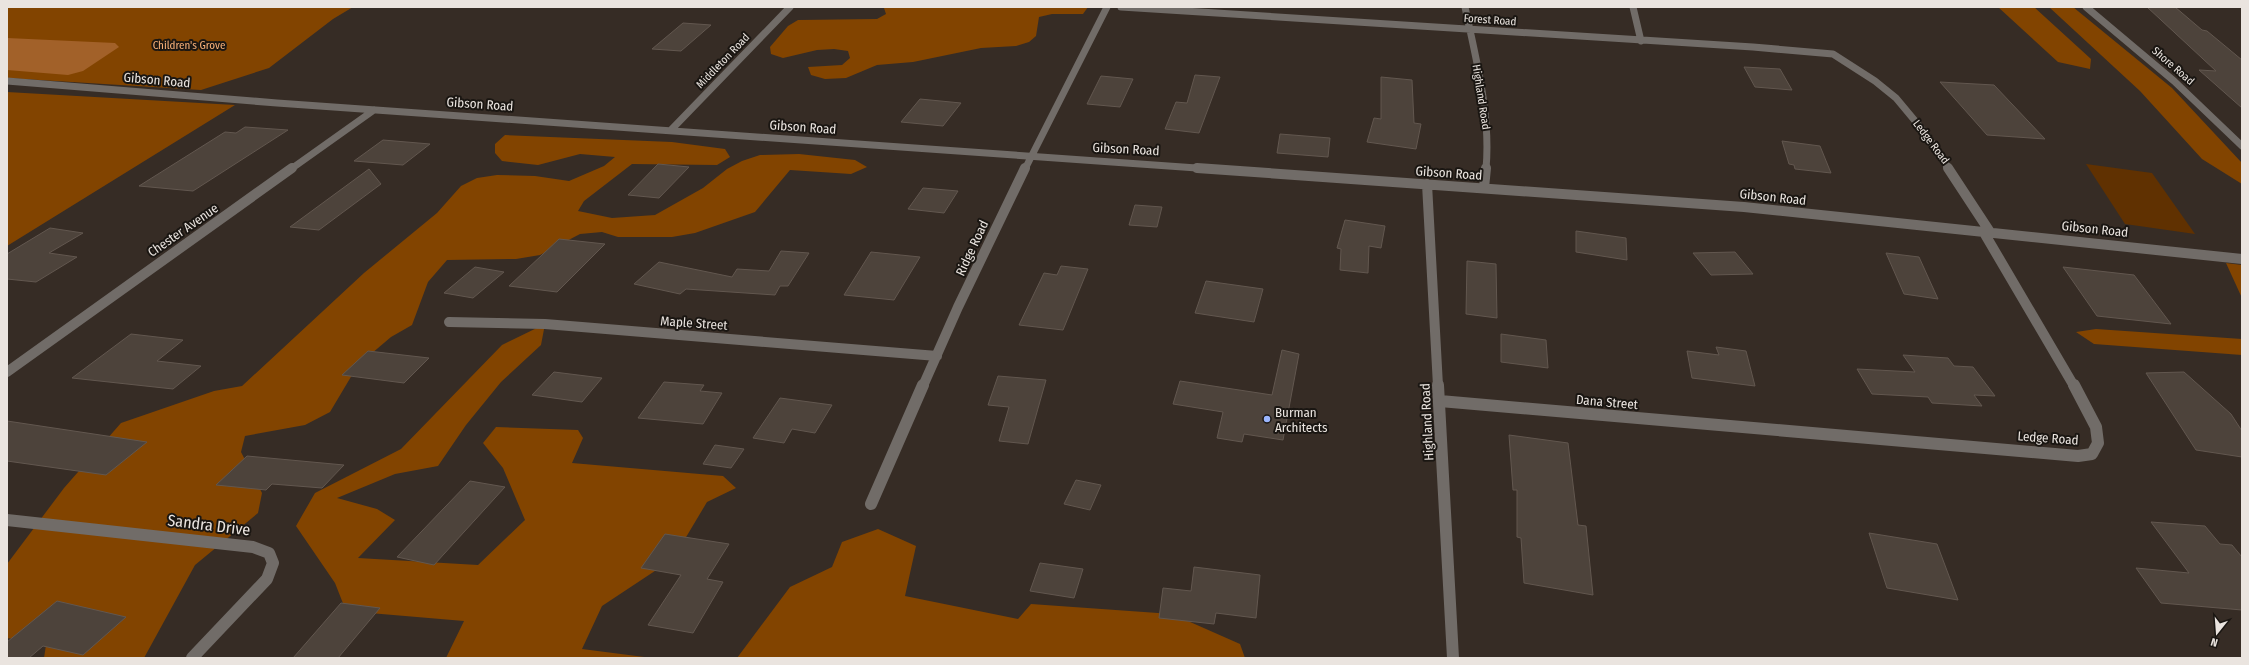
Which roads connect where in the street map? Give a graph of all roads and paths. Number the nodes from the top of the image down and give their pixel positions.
1 (790, 7) edge
2 (1107, 7) edge
3 (1121, 7) edge
4 (1465, 7) edge
5 (1632, 7) edge
6 (2086, 7) edge
7 (1469, 29) junction
8 (1641, 41) junction
9 (1854, 67) joint
10 (7, 81) edge
11 (374, 110) junction
12 (671, 130) junction
13 (2242, 146) edge
14 (1032, 155) junction
15 (1428, 184) junction
16 (1484, 188) junction
17 (1986, 231) junction
18 (2242, 259) edge
19 (449, 322) dead end
20 (937, 356) junction
21 (7, 372) edge
22 (1440, 401) junction
23 (1772, 430) joint
24 (871, 504) dead end
25 (7, 520) edge
26 (192, 658) edge
27 (1453, 658) edge

1 - 12 street, Middleton Road
2 - 14 street, Ridge Road
3 - 7 street, Forest Road
4 - 7 street, Highland Road
5 - 8 street
6 - 13 street, Shore Road
7 - 8 street, Forest Road
7 - 16 street, Highland Road
8 - 9 street, Forest Road
9 - 17 street, Ledge Road
10 - 11 street, Gibson Road
11 - 12 street, Gibson Road
11 - 21 street, Chester Avenue
12 - 14 street, Gibson Road
14 - 15 street, Gibson Road
14 - 20 street, Ridge Road
15 - 16 street, Gibson Road
15 - 22 street, Highland Road
16 - 17 street, Gibson Road
17 - 18 street, Gibson Road
17 - 23 street, Ledge Road
19 - 20 street, Maple Street
20 - 24 street, Ridge Road
22 - 23 street, Dana Street
22 - 27 street, Highland Road
25 - 26 street, Sandra Drive

